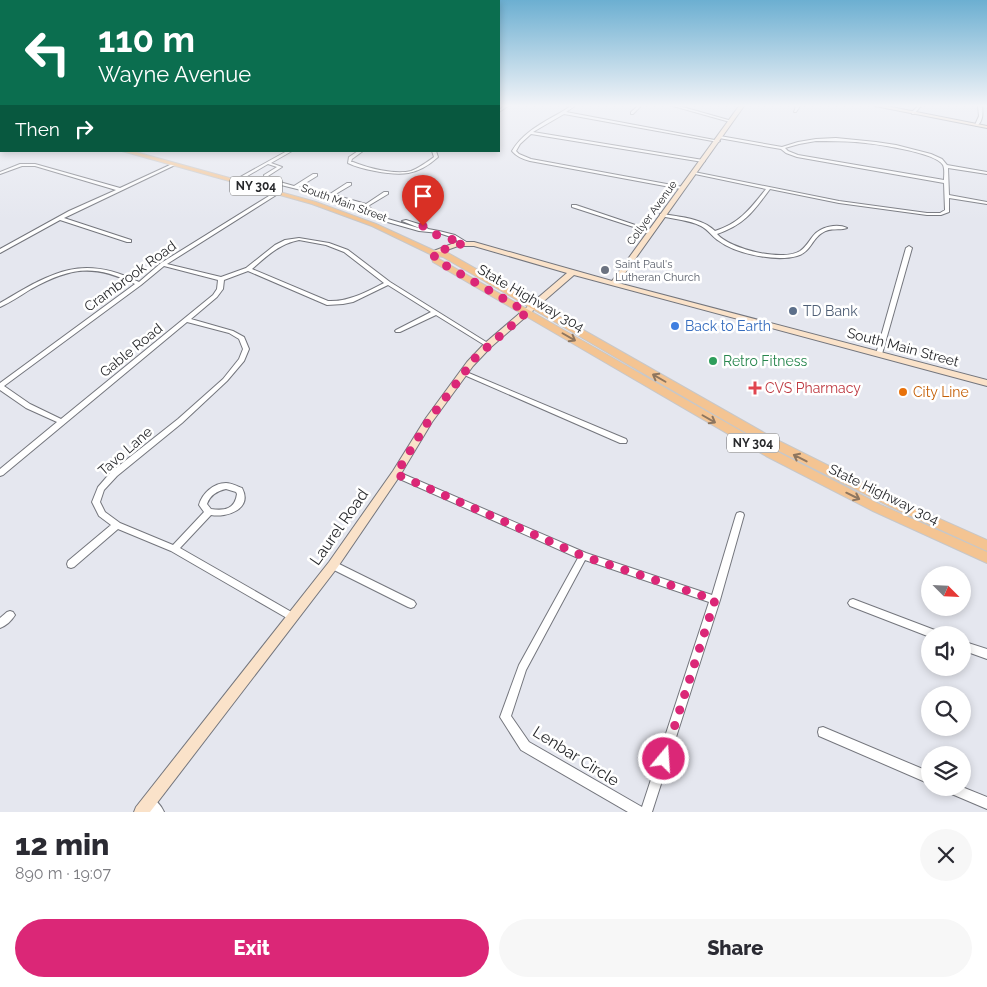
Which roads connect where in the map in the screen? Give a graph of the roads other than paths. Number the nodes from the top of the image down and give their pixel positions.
1 (518, 144) edge
2 (596, 144) edge
3 (716, 144) edge
4 (753, 144) edge
5 (791, 144) edge
6 (873, 144) edge
7 (782, 148) junction
8 (130, 152) edge
9 (288, 152) edge
10 (359, 152) edge
11 (434, 152) edge
12 (703, 162) junction
13 (268, 163) junction
14 (173, 165) junction
15 (946, 166) junction
16 (0, 173) edge
17 (695, 173) junction
18 (987, 173) edge
19 (315, 175) dead end
20 (234, 181) junction
21 (946, 182) junction
22 (350, 184) dead end
23 (295, 187) junction
24 (681, 188) junction
25 (119, 189) junction
26 (768, 189) junction
27 (279, 192) junction
28 (386, 193) dead end
29 (330, 196) junction
30 (948, 196) junction
31 (987, 203) edge
32 (366, 206) junction
33 (574, 206) dead end
34 (662, 215) junction
35 (60, 218) junction
36 (845, 228) dead end
37 (651, 231) junction
38 (714, 233) junction
39 (129, 241) dead end
40 (464, 243) junction
41 (909, 248) dead end
42 (0, 251) edge
43 (433, 253) junction
44 (163, 264) junction
45 (248, 269) junction
46 (572, 272) junction
47 (221, 279) junction
48 (388, 283) junction
49 (139, 284) junction
50 (614, 284) junction
51 (0, 305) edge
52 (531, 309) junction
53 (436, 312) junction
54 (188, 320) junction
55 (398, 331) dead end
56 (488, 345) junction
57 (879, 354) junction
58 (464, 373) junction
59 (987, 383) edge
60 (0, 386) edge
61 (62, 422) junction
62 (623, 441) dead end
63 (0, 473) edge
64 (396, 474) junction
65 (209, 512) junction
66 (740, 515) dead end
67 (117, 525) junction
68 (987, 546) edge
69 (174, 549) junction
70 (583, 556) junction
71 (987, 558) edge
72 (71, 564) dead end
73 (333, 565) junction
74 (715, 600) junction
75 (853, 603) dead end
76 (412, 604) dead end
77 (10, 614) dead end
78 (292, 617) junction
79 (0, 624) edge
80 (921, 629) edge
81 (971, 648) edge
82 (987, 654) edge
83 (823, 732) dead end
84 (921, 774) edge
85 (970, 796) edge
86 (148, 802) junction
87 (987, 803) edge
88 (141, 812) edge
89 (158, 812) edge
90 (639, 812) edge
91 (646, 812) edge

1 - 24 street
2 - 12 street
3 - 12 street, Collyer Avenue
4 - 7 street
5 - 7 street
6 - 15 street
7 - 21 street
8 - 14 main road, South Main Street / NY 304
9 - 13 street
10 - 11 street
12 - 17 street, Collyer Avenue
13 - 20 street
13 - 23 street, South Main Street
14 - 20 main road, South Main Street / NY 304
14 - 25 street
15 - 18 street
15 - 21 street
16 - 25 street
17 - 24 street, Collyer Avenue
17 - 26 street
19 - 23 street
20 - 27 main road, South Main Street / NY 304
21 - 30 street
22 - 29 street
23 - 29 street, South Main Street
24 - 34 street, Collyer Avenue
25 - 35 street
26 - 30 street
26 - 38 street
27 - 43 main road, South Main Street / NY 304
27 - 44 street, Crambrook Road
28 - 32 street
29 - 32 street, South Main Street
30 - 31 street
32 - 40 street, South Main Street
33 - 37 street
34 - 37 street, Collyer Avenue
34 - 38 street
35 - 39 street
35 - 42 street
36 - 38 street
37 - 50 street, Collyer Avenue
40 - 43 street, South Main Street
40 - 46 street, South Main Street
41 - 57 street
43 - 52 main road, State Highway 304 / NY 304
44 - 47 street
44 - 49 street, Crambrook Road
45 - 47 street
45 - 48 street
45 - 48 street
46 - 50 street, South Main Street
46 - 52 street, Laurel Road
47 - 54 street, Gable Road
48 - 53 street
49 - 51 street
49 - 60 street, Crambrook Road
50 - 57 street, South Main Street
52 - 56 street, Laurel Road
68 -> 52 main road, State Highway 304 / NY 304
52 -> 71 main road, State Highway 304 / NY 304
53 - 55 street
53 - 56 street
54 - 61 street, Gable Road
54 - 67 street, Tavo Lane
56 - 58 street, Laurel Road
57 - 59 street, South Main Street
58 - 62 street
58 - 64 street, Laurel Road
60 - 61 street
61 - 63 street, Gable Road
64 - 70 street
64 - 73 street, Laurel Road
65 - 65 street
65 - 69 street
66 - 74 street
67 - 69 street, Tavo Lane
67 - 72 street
69 - 78 street, Tavo Lane
70 - 74 street
70 - 90 street, Lenbar Circle
73 - 76 street
73 - 78 street, Laurel Road
74 - 91 street
75 - 80 street
77 - 79 street
78 - 86 street, Laurel Road
81 - 82 street
83 - 84 street
85 - 87 street
86 - 88 street, Laurel Road
86 - 89 street

